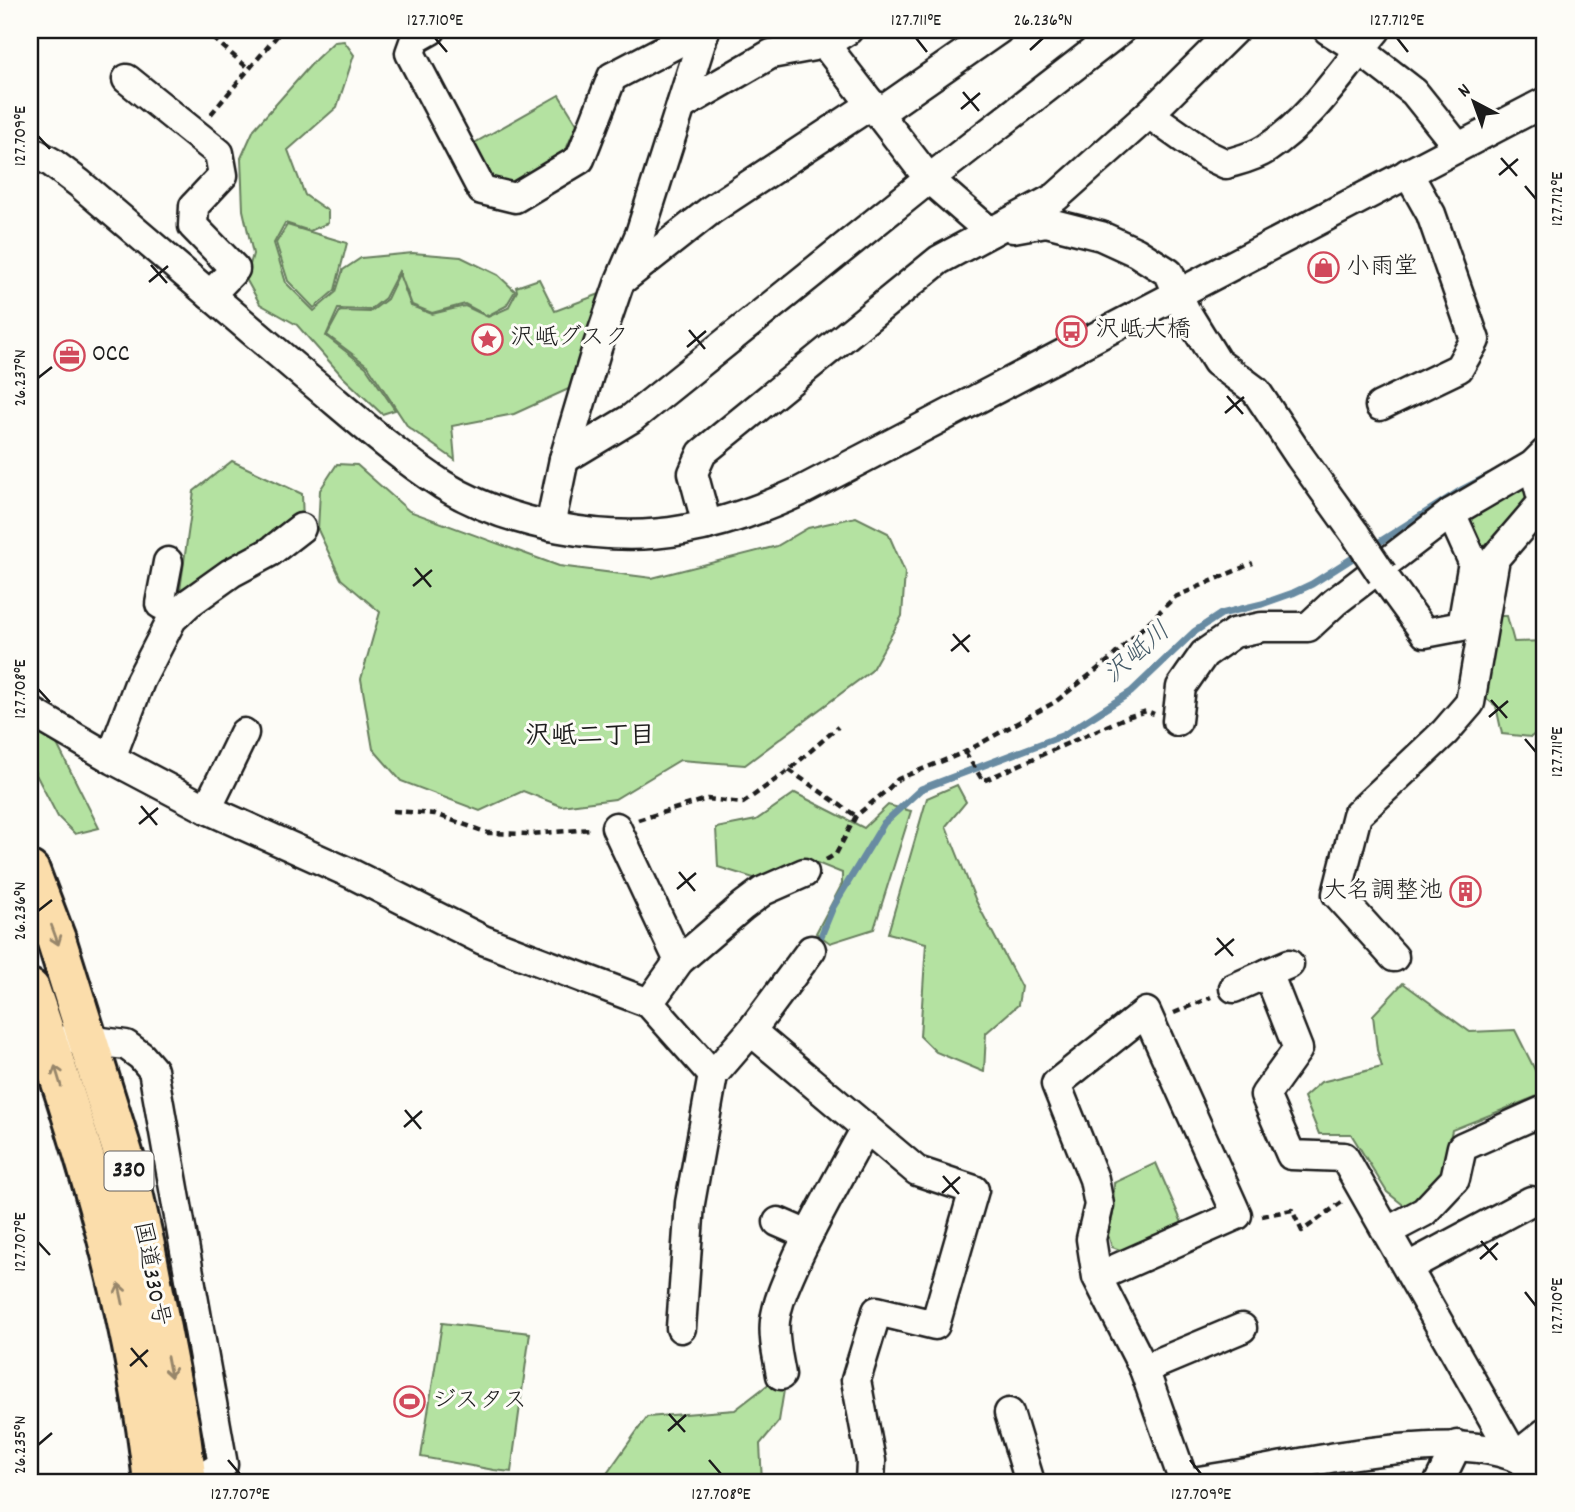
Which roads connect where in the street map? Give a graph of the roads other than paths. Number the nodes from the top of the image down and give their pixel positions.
1 (431, 30) edge
2 (704, 30) edge
3 (998, 30) edge
4 (1121, 30) edge
5 (1234, 30) edge
6 (1328, 30) edge
7 (829, 35) edge
8 (1368, 40) edge
9 (127, 79) dead end
10 (1545, 102) edge
11 (681, 106) junction
12 (876, 108) junction
13 (1149, 114) junction
14 (1458, 147) junction
15 (30, 150) edge
16 (1408, 173) junction
17 (929, 179) junction
18 (990, 232) junction
19 (620, 281) junction
20 (1178, 294) junction
21 (210, 295) junction
22 (1380, 406) dead end
23 (564, 459) junction
24 (1539, 459) edge
25 (1451, 513) junction
26 (707, 525) junction
27 (550, 526) junction
28 (301, 528) dead end
29 (169, 562) dead end
30 (178, 613) junction
31 (30, 711) edge
32 (1177, 721) road end
33 (244, 733) dead end
34 (111, 758) junction
35 (207, 809) junction
36 (616, 827) dead end
37 (30, 871) edge
38 (804, 873) road end
39 (811, 950) dead end
40 (1394, 957) dead end
41 (679, 961) junction
42 (1234, 988) road end
43 (30, 989) edge
44 (649, 1003) junction
45 (751, 1031) junction
46 (38, 1037) edge
47 (88, 1039) junction
48 (713, 1075) junction
49 (1545, 1110) edge
50 (866, 1128) junction
51 (1531, 1201) dead end
52 (778, 1222) dead end
53 (1388, 1231) junction
54 (808, 1235) junction
55 (1408, 1268) junction
56 (1097, 1277) junction
57 (681, 1328) dead end
58 (1242, 1328) dead end
59 (1144, 1369) junction
60 (781, 1375) dead end
61 (1009, 1413) dead end
62 (1545, 1433) edge
63 (1457, 1445) junction
64 (1515, 1457) junction
65 (1545, 1475) edge
66 (153, 1482) edge
67 (187, 1482) edge
68 (194, 1482) edge
69 (870, 1482) edge
70 (1030, 1482) edge
71 (1184, 1482) edge
72 (1192, 1482) edge
73 (1439, 1482) edge

1 - 2 street
2 - 11 street
3 - 12 street
4 - 17 street
5 - 13 street
6 - 8 street
7 - 11 street
7 - 12 street
8 - 13 street
8 - 14 street
9 - 21 street
10 - 14 street
11 - 19 street
12 - 17 street
12 - 19 street
13 - 18 street
14 - 16 street
15 - 21 street
16 - 20 street
16 - 22 street
17 - 18 street
17 - 23 street
18 - 20 street
18 - 26 street
19 - 23 street
20 - 25 street, bridge
20 - 26 street
21 - 27 street
23 - 27 street
24 - 25 street
24 - 40 street
25 - 32 street
26 - 27 street
28 - 30 street
29 - 30 street
30 - 34 street
31 - 34 street
33 - 35 street
34 - 35 street
35 - 44 street
36 - 41 street
37 -> 47 highway, 国道330号 / 330
38 - 41 street
39 - 45 street
41 - 44 street
42 - 53 street
43 - 46 highway, 国道330号 / 330
44 - 48 street
45 - 48 street
45 - 50 street
46 - 47 street
66 -> 46 highway, 国道330号 / 330
47 -> 67 highway, 国道330号 / 330
47 - 68 street
48 - 57 street
49 - 53 street
50 - 54 street
50 - 69 street
51 - 55 street
52 - 54 street
53 - 55 street
54 - 60 street
55 - 64 street
56 - 56 street
56 - 59 street
58 - 59 street
59 - 71 street
61 - 70 street
62 - 64 street
63 - 64 street
63 - 72 street
63 - 73 street
64 - 65 street

